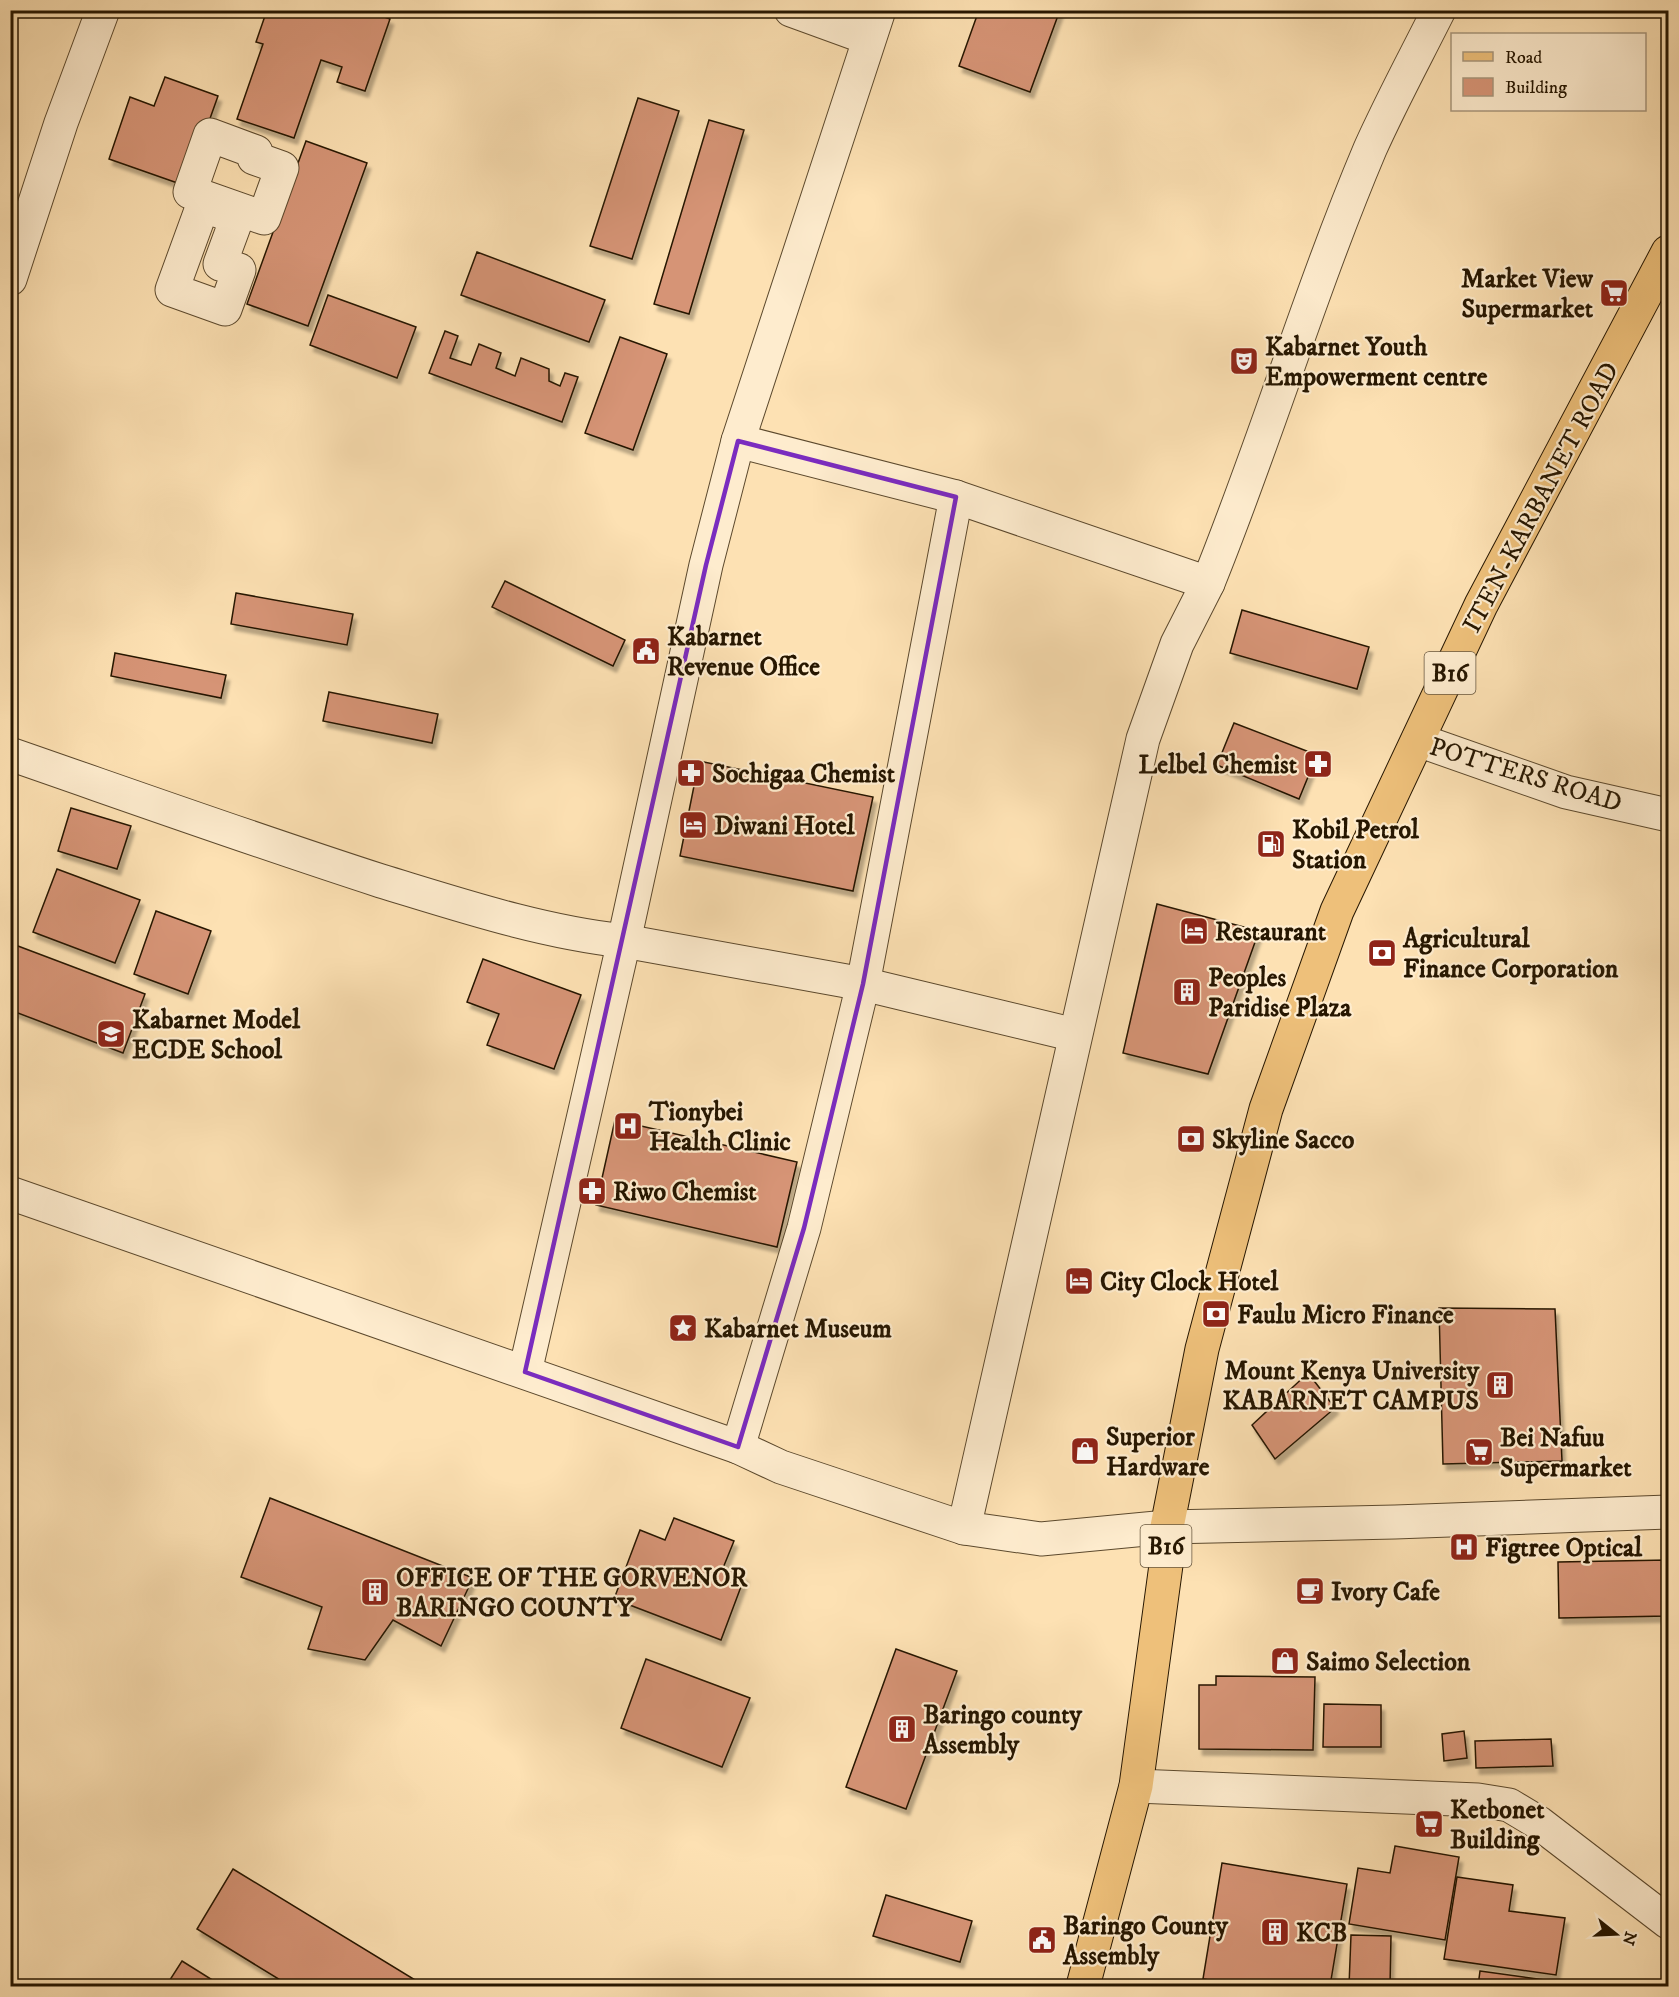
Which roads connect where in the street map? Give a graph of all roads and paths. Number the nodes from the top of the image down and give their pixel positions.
1 (103, 10) edge
2 (791, 10) edge
3 (1439, 10) edge
4 (874, 24) edge
5 (1668, 252) edge
6 (10, 279) edge
7 (738, 441) junction
8 (956, 498) junction
9 (1208, 583) junction
10 (1418, 740) junction
11 (10, 754) edge
12 (1668, 815) edge
13 (624, 941) junction
14 (862, 984) junction
15 (1076, 1035) junction
16 (10, 1193) edge
17 (525, 1372) junction
18 (738, 1448) junction
19 (1668, 1512) edge
20 (1167, 1527) junction
21 (964, 1528) junction
22 (1136, 1786) junction
23 (1668, 1922) edge
24 (1083, 1986) edge

1 - 6 street
2 - 4 street
3 - 9 street
4 - 7 street
5 - 10 main road, ITEN-KARBANET ROAD / B16
7 - 8 street
7 - 13 street
8 - 9 street
8 - 14 street
9 - 15 street
10 - 12 street, POTTERS ROAD
10 - 20 main road, ITEN-KARBANET ROAD / B16
11 - 13 street
13 - 14 street
13 - 17 street
14 - 15 street
14 - 18 street
15 - 21 street
16 - 17 street
17 - 18 street
18 - 21 street
19 - 20 street
20 - 21 street
20 - 22 main road, B16
22 - 23 street
22 - 24 main road, B16

